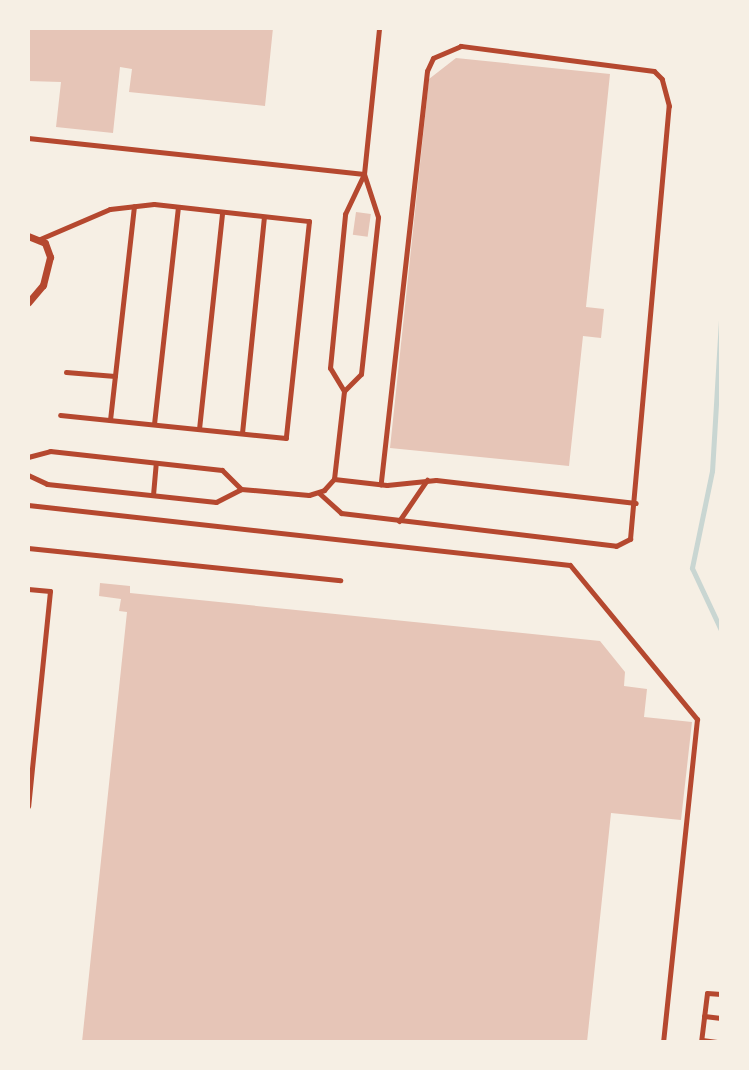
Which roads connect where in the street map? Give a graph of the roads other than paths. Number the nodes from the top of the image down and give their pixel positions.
1 (379, 28) edge
2 (28, 138) edge
3 (364, 174) junction
4 (134, 206) junction
5 (178, 207) junction
6 (222, 212) junction
7 (264, 217) junction
8 (28, 236) edge
9 (40, 239) junction
10 (28, 303) edge
11 (66, 372) dead end
12 (115, 376) junction
13 (344, 391) junction
14 (60, 415) dead end
15 (110, 420) junction
16 (154, 424) junction
17 (199, 429) junction
18 (242, 433) junction
19 (28, 457) edge
20 (156, 463) junction
21 (28, 475) edge
22 (334, 479) junction
23 (427, 480) junction
24 (381, 484) junction
25 (241, 489) junction
26 (319, 494) junction
27 (153, 495) junction
28 (636, 503) junction
29 (28, 505) edge
30 (399, 520) junction
31 (28, 548) edge
32 (340, 580) dead end
33 (28, 589) edge
34 (28, 807) edge
35 (721, 913) edge
36 (721, 920) edge
37 (721, 995) edge
38 (704, 1016) junction
39 (721, 1018) edge
40 (701, 1041) edge
41 (663, 1042) edge
42 (717, 1042) edge

1 - 3 lane
2 - 3 lane
3 - 13 lane
3 - 13 lane
4 - 5 lane
4 - 9 lane
4 - 12 lane
5 - 6 lane
5 - 16 lane
6 - 7 lane
6 - 17 lane
7 - 18 lane
7 - 18 lane
8 - 9 street
9 - 10 street
11 - 12 lane
12 - 15 lane
13 - 22 lane
14 - 15 lane
15 - 16 lane
16 - 17 lane
17 - 18 lane
19 - 20 lane
20 - 25 lane
20 - 27 lane
21 - 27 lane
22 - 24 lane
22 - 26 lane
23 - 24 lane
23 - 28 lane
23 - 30 lane
24 - 28 lane
25 - 26 lane
25 - 27 lane
26 - 30 lane
28 - 30 lane
29 - 41 lane
31 - 32 lane
33 - 34 lane
35 - 36 lane
37 - 38 lane
38 - 39 lane
38 - 40 lane
40 - 42 lane

